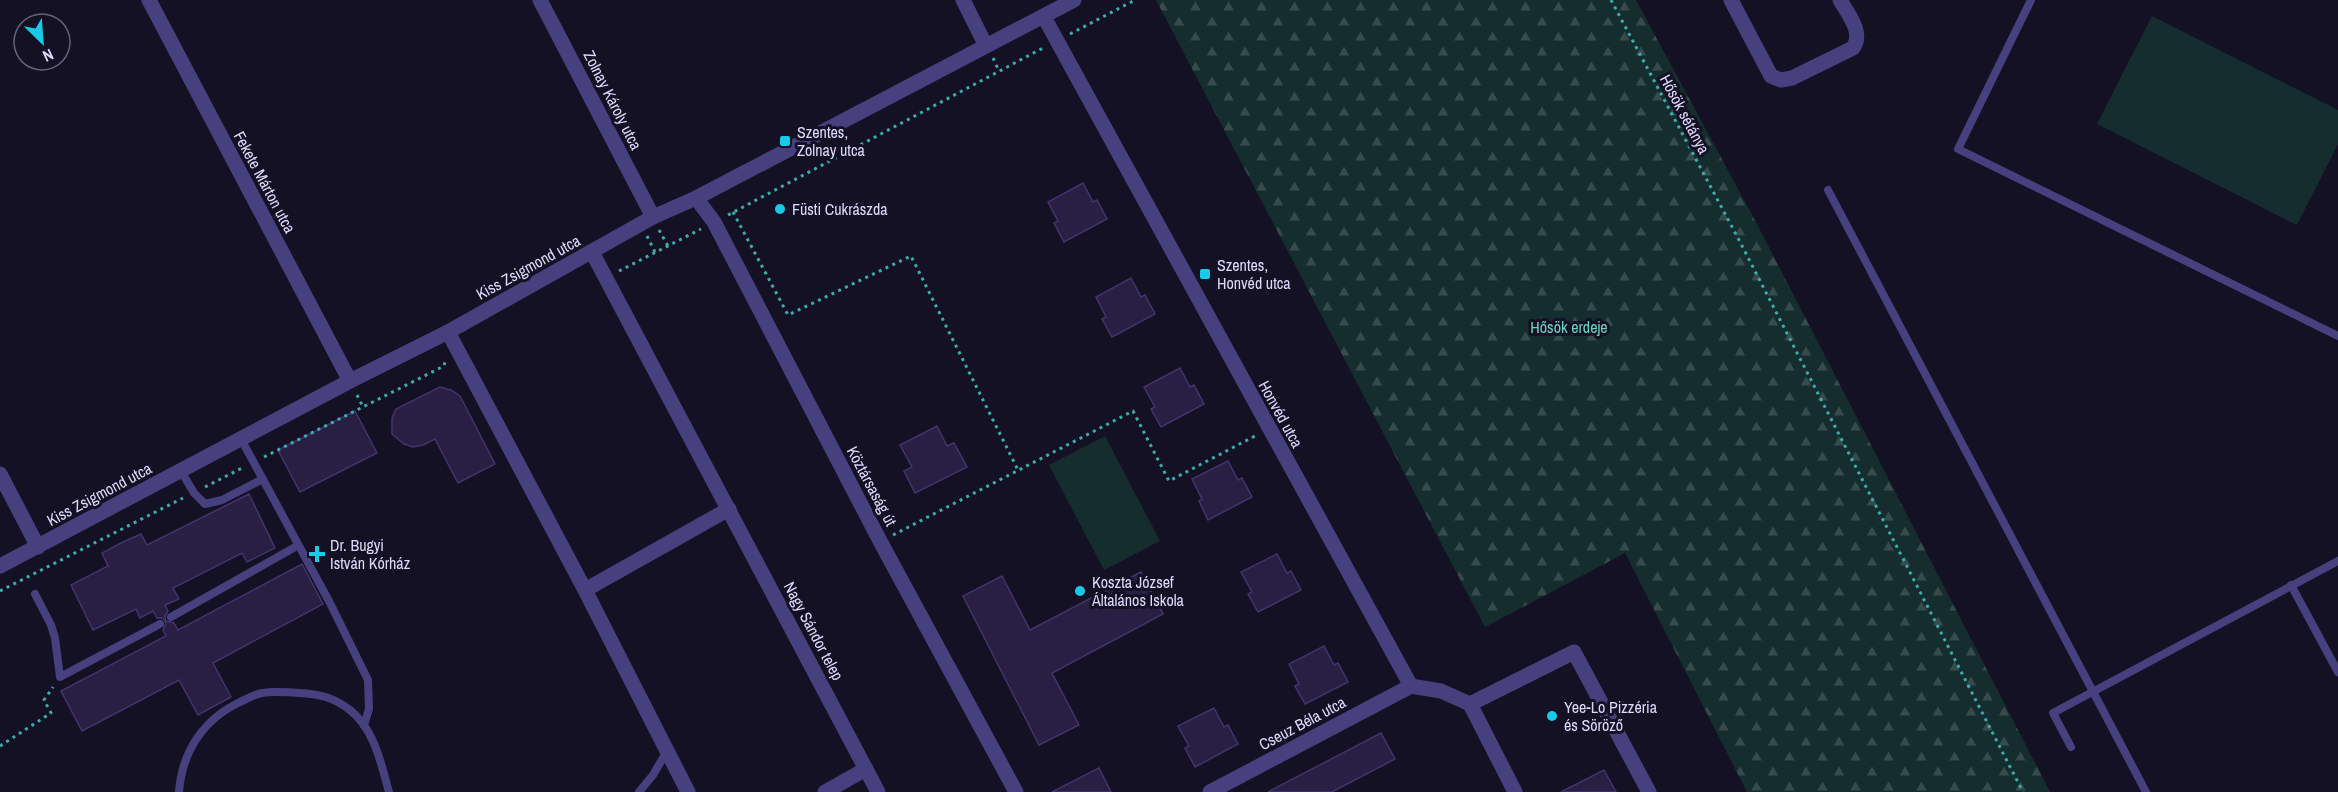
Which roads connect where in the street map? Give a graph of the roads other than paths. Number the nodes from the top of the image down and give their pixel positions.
1 (149, 0) edge
2 (540, 0) edge
3 (963, 0) edge
4 (1074, 0) edge
5 (1731, 0) edge
6 (1840, 0) edge
7 (2031, 0) edge
8 (1044, 17) junction
9 (986, 46) junction
10 (1828, 190) dead end
11 (696, 198) junction
12 (653, 218) junction
13 (592, 252) junction
14 (450, 336) junction
15 (2338, 336) edge
16 (350, 381) junction
17 (241, 439) junction
18 (181, 471) junction
19 (0, 474) edge
20 (263, 479) junction
21 (729, 509) junction
22 (38, 546) junction
23 (297, 546) junction
24 (2338, 561) edge
25 (0, 566) edge
26 (2291, 585) junction
27 (585, 590) junction
28 (35, 594) dead end
29 (171, 617) dead end
30 (159, 624) dead end
31 (2338, 672) edge
32 (1411, 687) junction
33 (2093, 691) junction
34 (1470, 704) junction
35 (364, 725) junction
36 (2071, 747) dead end
37 (667, 751) junction
38 (866, 769) junction
39 (179, 792) edge
40 (389, 792) edge
41 (639, 792) edge
42 (688, 792) edge
43 (825, 792) edge
44 (878, 792) edge
45 (1016, 792) edge
46 (1210, 792) edge
47 (1515, 792) edge
48 (1649, 792) edge
49 (2146, 792) edge

1 - 16 street, Fekete Márton utca
2 - 12 street, Zolnay Károly utca
3 - 9 street
4 - 8 street, Kiss Zsigmond utca
5 - 6 street
7 - 15 lane
8 - 9 street, Kiss Zsigmond utca
8 - 32 street, Honvéd utca
9 - 11 street, Kiss Zsigmond utca
10 - 33 lane
11 - 12 street, Kiss Zsigmond utca
11 - 45 street, Köztársaság út
12 - 13 street, Kiss Zsigmond utca
13 - 14 street, Kiss Zsigmond utca
13 - 21 street, Nagy Sándor telep
14 - 16 street, Kiss Zsigmond utca
14 - 27 street
16 - 17 street, Kiss Zsigmond utca
17 - 18 street, Kiss Zsigmond utca
17 - 20 lane
18 - 20 lane
18 - 22 street, Kiss Zsigmond utca
19 - 22 street
20 - 23 lane
21 - 27 street
21 - 38 street, Nagy Sándor telep
22 - 25 street, Kiss Zsigmond utca
23 - 29 lane
23 - 35 lane
24 - 26 lane
26 - 31 lane
26 - 33 lane
27 - 37 street
28 - 30 lane
32 - 34 street
32 - 46 street, Cseuz Béla utca
33 - 36 lane
33 - 49 lane
34 - 47 street
34 - 48 street
35 - 39 lane
35 - 40 lane
37 - 41 lane
37 - 42 street
38 - 43 street
38 - 44 street, Nagy Sándor telep

